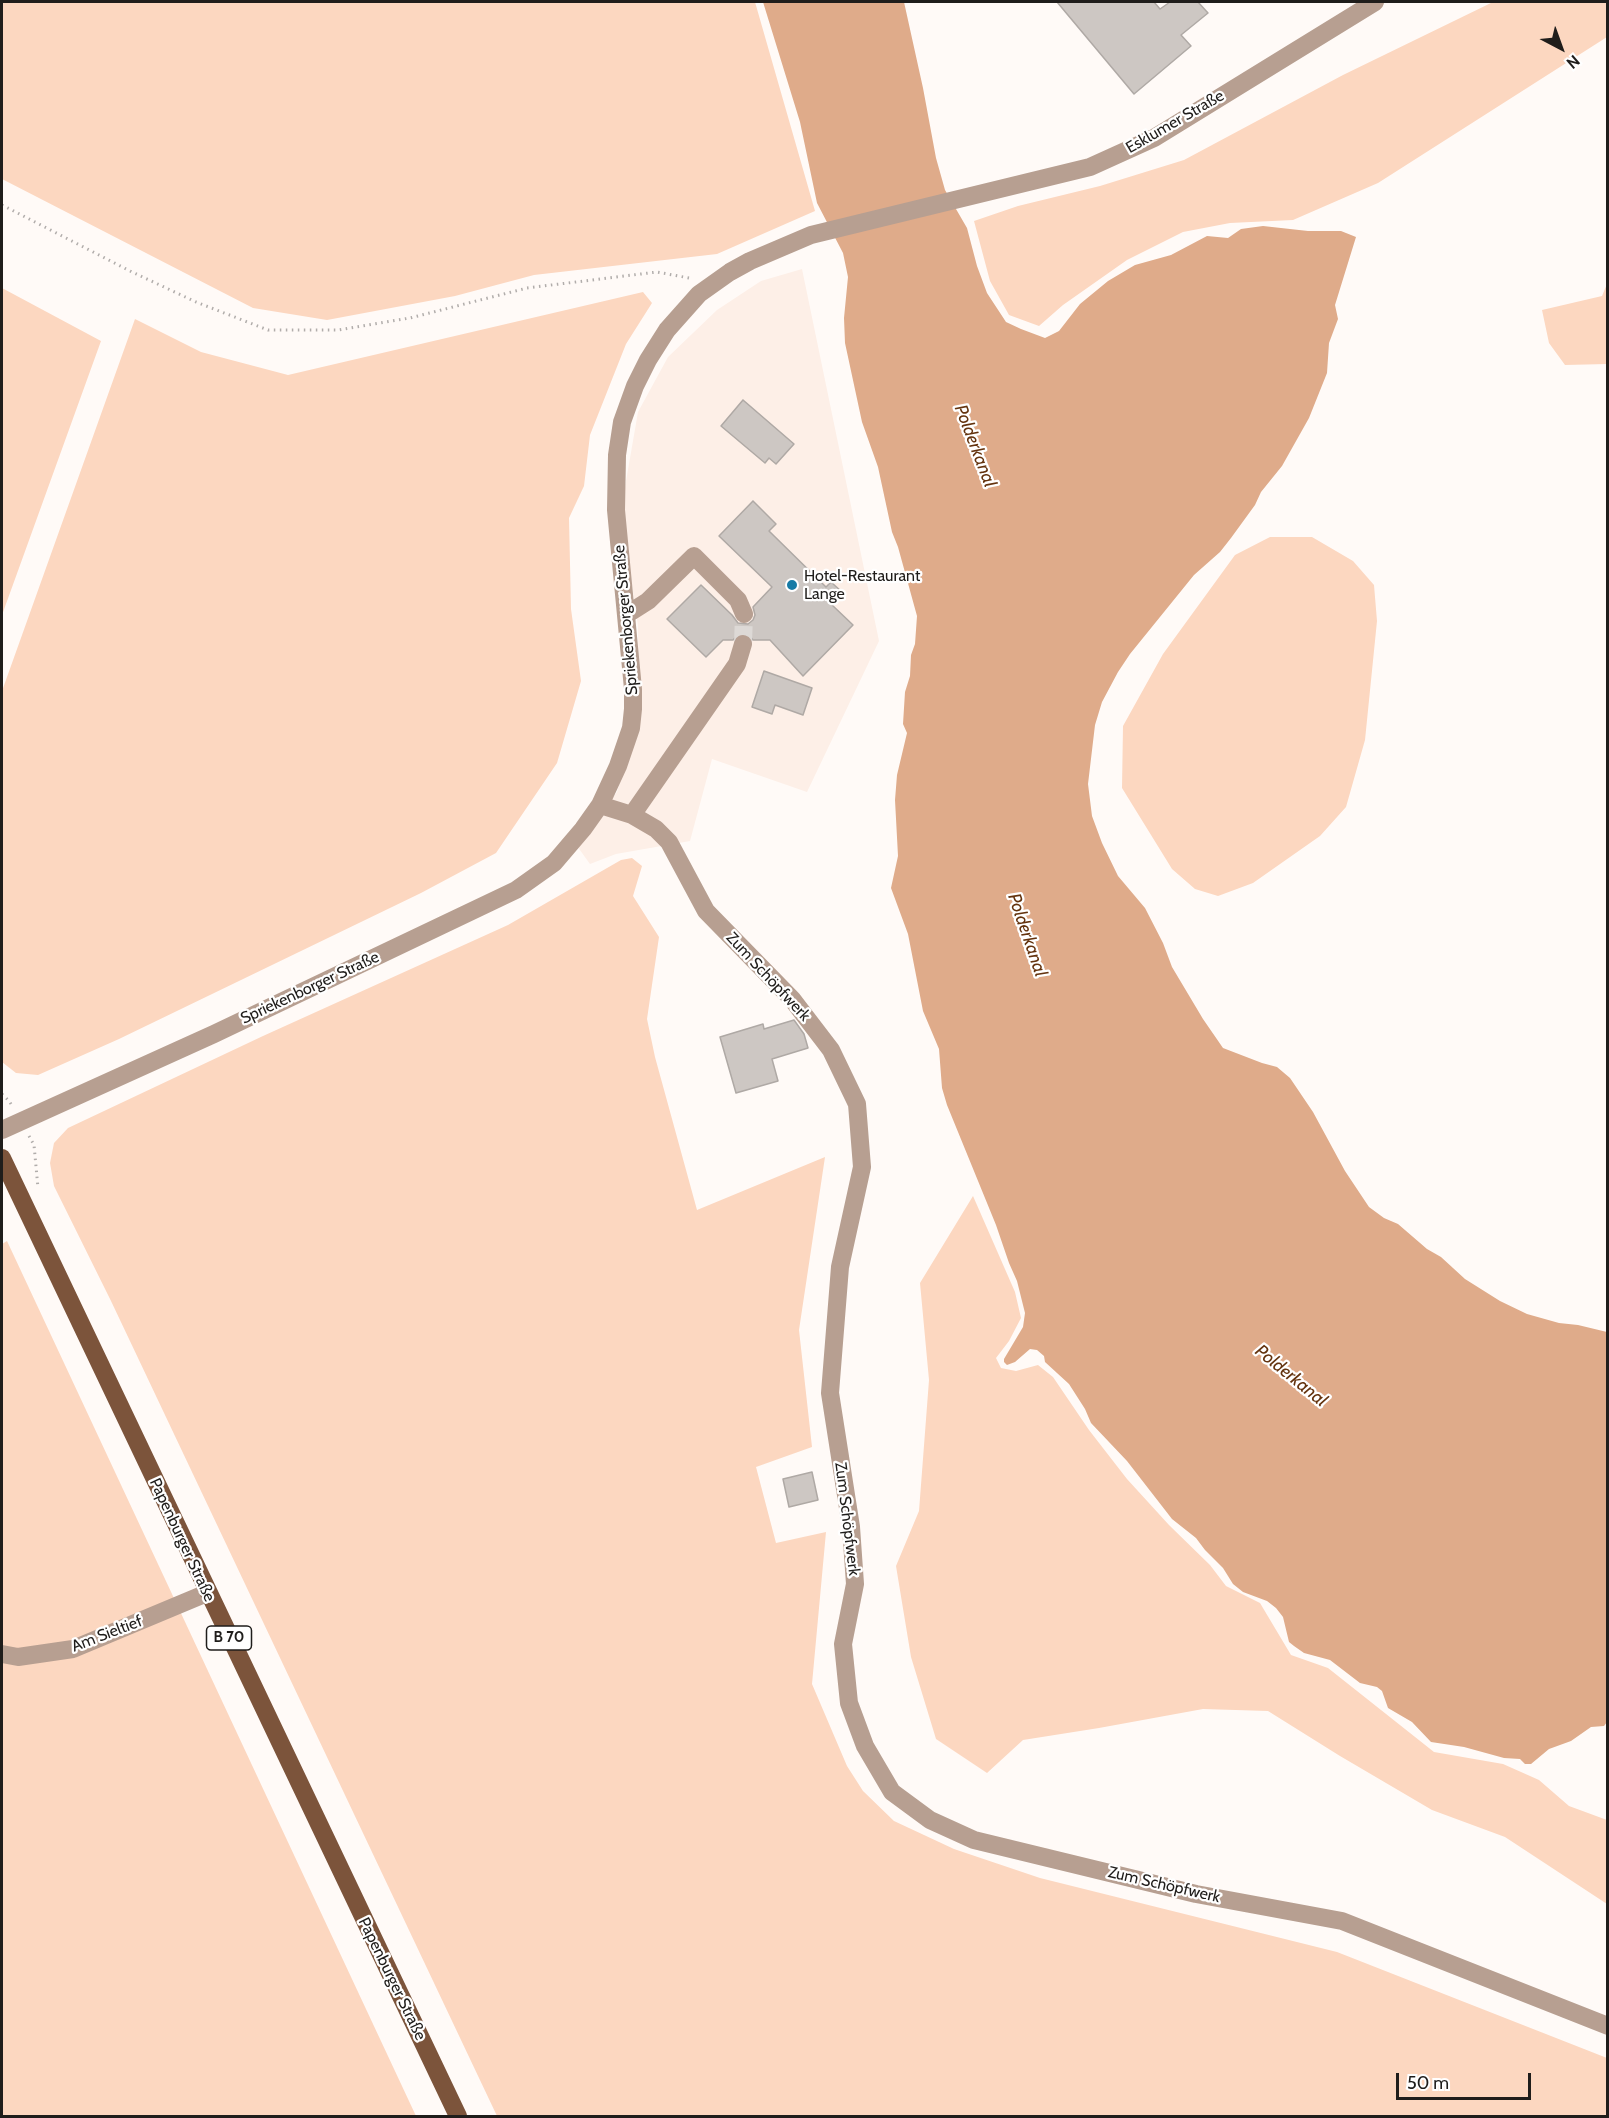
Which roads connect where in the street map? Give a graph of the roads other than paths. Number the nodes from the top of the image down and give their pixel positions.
1 (1375, 2) edge
2 (962, 198) joint
3 (744, 614) tunnel mouth
4 (626, 615) junction
5 (743, 644) tunnel mouth
6 (600, 806) junction
7 (632, 815) junction
8 (2, 1130) edge
9 (2, 1158) edge
10 (207, 1593) junction
11 (2, 1654) edge
12 (1608, 2026) edge
13 (458, 2116) edge

1 - 2 street, Esklumer Straße
2 - 4 street, Spriekenborger Straße
3 - 4 street
4 - 6 street, Spriekenborger Straße
5 - 7 street
6 - 7 street, Zum Schöpfwerk
6 - 8 street, Spriekenborger Straße
7 - 12 street, Zum Schöpfwerk
9 - 10 main road, Papenburger Straße / B 70
10 - 11 street, Am Sieltief
10 - 13 main road, Papenburger Straße / B 70

